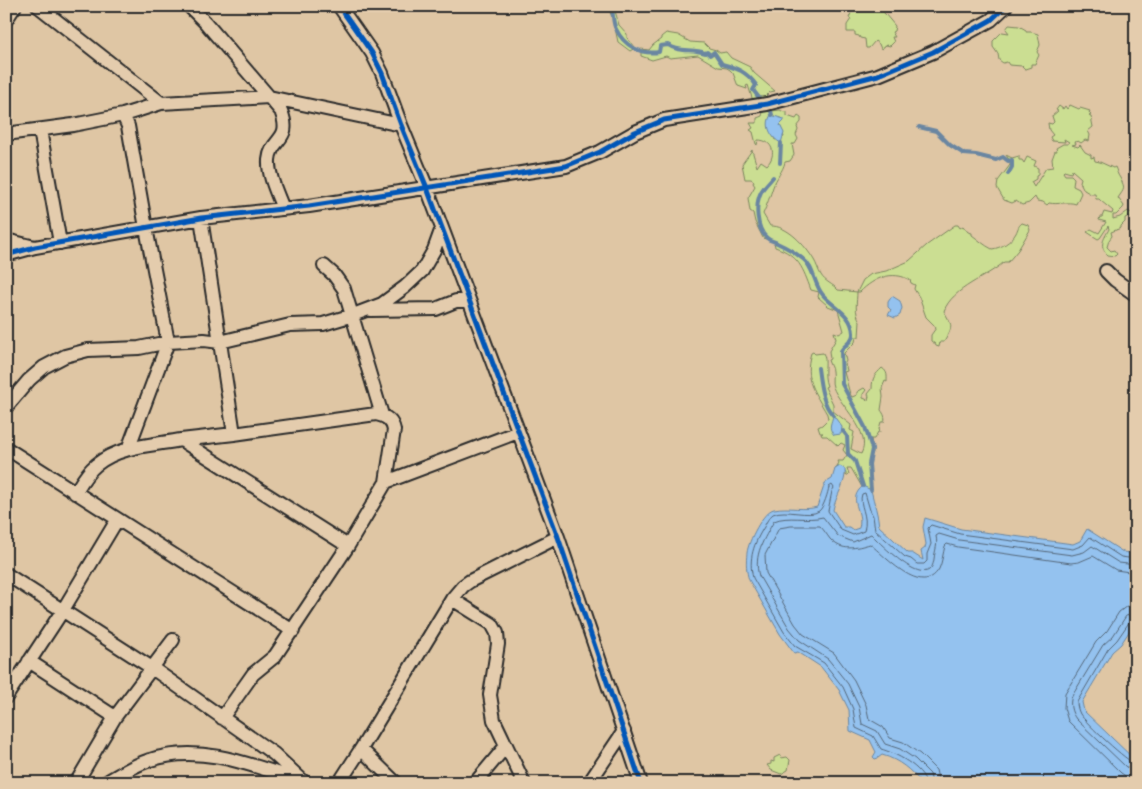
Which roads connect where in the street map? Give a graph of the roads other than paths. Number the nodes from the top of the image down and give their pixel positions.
1 (15, 6) edge
2 (38, 6) edge
3 (189, 6) edge
4 (339, 6) edge
5 (1006, 6) edge
6 (6, 20) edge
7 (269, 97) junction
8 (160, 103) junction
9 (123, 115) junction
10 (401, 125) junction
11 (40, 130) junction
12 (6, 134) edge
13 (427, 188) junction
14 (283, 209) junction
15 (201, 218) junction
16 (146, 228) junction
17 (442, 228) junction
18 (6, 240) edge
19 (60, 243) junction
20 (35, 248) junction
21 (6, 256) edge
22 (324, 266) dead end
23 (1106, 271) dead end
24 (1136, 295) edge
25 (470, 301) junction
26 (366, 310) junction
27 (353, 315) junction
28 (168, 342) junction
29 (220, 342) junction
30 (6, 407) edge
31 (382, 415) junction
32 (518, 432) junction
33 (234, 434) junction
34 (181, 440) junction
35 (6, 448) edge
36 (128, 450) junction
37 (386, 482) junction
38 (75, 493) junction
39 (117, 520) junction
40 (558, 537) junction
41 (348, 546) junction
42 (6, 574) edge
43 (452, 599) junction
44 (63, 610) junction
45 (293, 631) junction
46 (174, 640) dead end
47 (29, 661) junction
48 (152, 668) junction
49 (6, 697) edge
50 (115, 717) junction
51 (222, 718) junction
52 (624, 731) junction
53 (506, 746) junction
54 (361, 749) junction
55 (305, 782) edge
56 (524, 782) edge
57 (76, 783) edge
58 (105, 783) edge
59 (339, 783) edge
60 (396, 783) edge
61 (475, 783) edge
62 (589, 783) edge
63 (641, 783) edge

1 - 6 street
2 - 8 street
3 - 7 street
4 - 10 street
5 - 13 street
7 - 8 street
7 - 10 street
7 - 14 street
8 - 9 street
9 - 11 street
9 - 16 street
10 - 13 street
11 - 12 street
11 - 19 street
13 - 14 street
13 - 17 street
14 - 15 street
15 - 16 street
15 - 29 street
16 - 19 street
16 - 28 street
17 - 25 street
17 - 26 street
18 - 20 street
19 - 20 street
20 - 21 street
22 - 27 street
23 - 24 street
25 - 26 street
25 - 32 street
26 - 27 street
27 - 29 street
27 - 31 street
28 - 29 street
28 - 30 street
28 - 36 street
29 - 33 street
31 - 33 street
31 - 37 street
32 - 37 street
32 - 40 street
33 - 34 street
34 - 36 street
34 - 41 street
35 - 38 street
36 - 38 street
37 - 41 street
38 - 39 street
39 - 44 street
39 - 45 street
40 - 43 street
40 - 52 street
41 - 45 street
42 - 44 street
43 - 53 street
43 - 54 street
44 - 47 street
44 - 48 street
45 - 51 street
46 - 48 street
47 - 49 street
47 - 50 street
48 - 50 street
48 - 51 street
50 - 57 street
51 - 55 street
52 - 62 street
52 - 63 street
53 - 56 street
53 - 61 street
54 - 59 street
54 - 60 street
55 - 58 street

